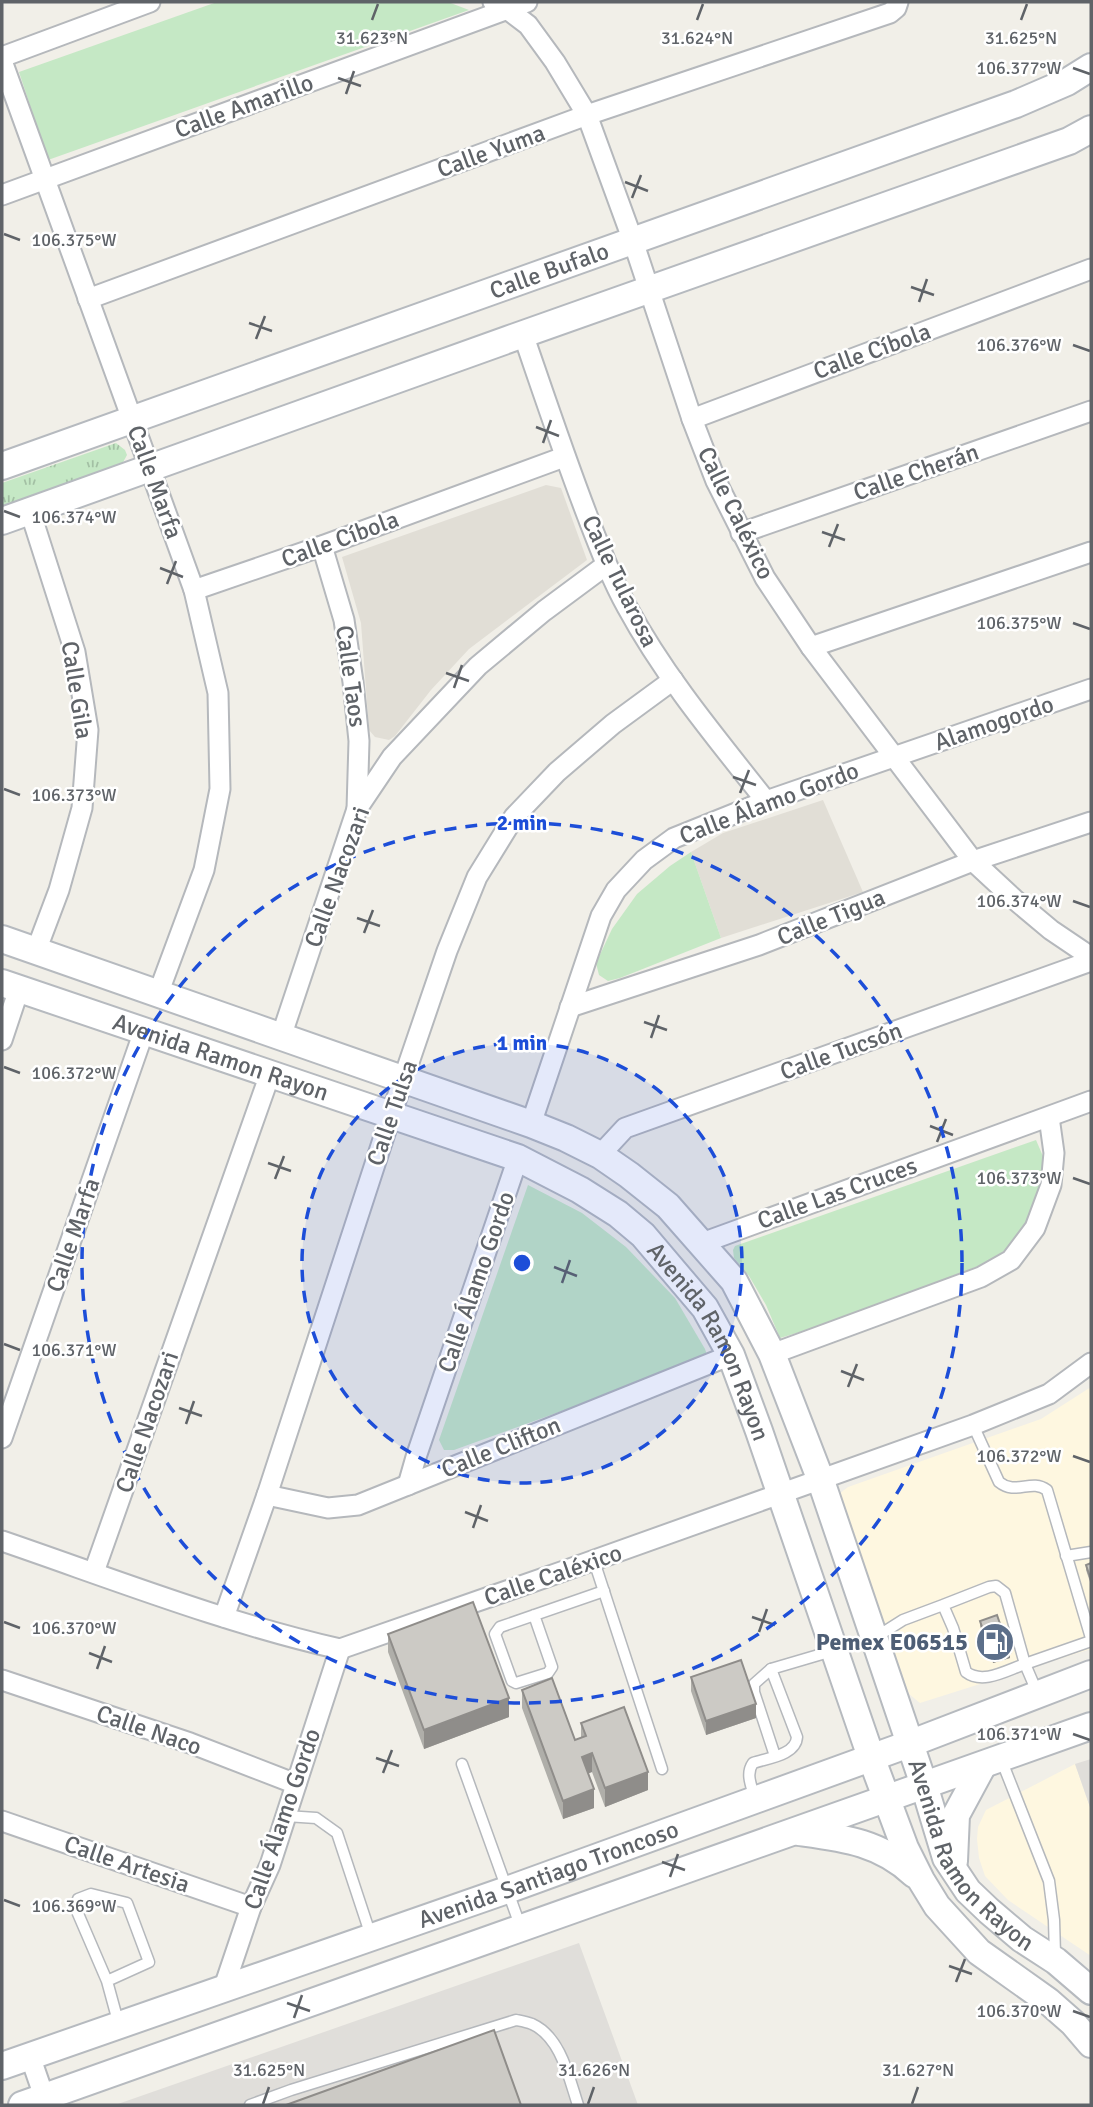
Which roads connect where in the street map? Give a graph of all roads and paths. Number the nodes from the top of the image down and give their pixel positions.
1 (150, 2) edge
2 (527, 2) edge
3 (500, 5) edge
4 (897, 5) edge
5 (2, 59) edge
6 (1091, 67) edge
7 (587, 115) junction
8 (1091, 128) edge
9 (45, 179) junction
10 (2, 195) edge
11 (633, 241) junction
12 (1091, 270) edge
13 (649, 288) junction
14 (88, 299) junction
15 (523, 334) junction
16 (1091, 411) edge
17 (132, 419) junction
18 (692, 419) junction
19 (564, 457) junction
20 (3, 461) edge
21 (151, 469) junction
22 (30, 511) junction
23 (2, 521) edge
24 (741, 533) junction
25 (322, 546) junction
26 (1091, 552) edge
27 (606, 565) junction
28 (194, 590) junction
29 (811, 647) junction
30 (673, 680) junction
31 (1091, 690) edge
32 (896, 756) junction
33 (766, 802) junction
34 (357, 809) junction
35 (1091, 822) edge
36 (973, 860) junction
37 (2, 939) edge
38 (36, 951) junction
39 (1091, 959) edge
40 (10, 986) edge
41 (158, 994) junction
42 (570, 1007) junction
43 (144, 1031) junction
44 (281, 1037) junction
45 (2, 1040) edge
46 (270, 1074) junction
47 (404, 1079) junction
48 (1091, 1101) edge
49 (391, 1115) junction
50 (1049, 1117) junction
51 (531, 1124) junction
52 (600, 1155) junction
53 (518, 1158) junction
54 (702, 1243) junction
55 (772, 1354) junction
56 (731, 1355) junction
57 (1091, 1363) edge
58 (972, 1425) junction
59 (2, 1438) edge
60 (820, 1478) junction
61 (408, 1485) junction
62 (780, 1493) junction
63 (267, 1495) junction
64 (2, 1541) edge
65 (1091, 1552) edge
66 (1066, 1556) junction
67 (594, 1561) junction
68 (94, 1573) junction
69 (604, 1591) junction
70 (943, 1605) junction
71 (534, 1615) junction
72 (224, 1617) junction
73 (873, 1639) junction
74 (1091, 1639) edge
75 (340, 1649) junction
76 (834, 1649) junction
77 (1025, 1664) junction
78 (771, 1669) junction
79 (1091, 1674) edge
80 (2, 1681) edge
81 (1039, 1695) junction
82 (1091, 1726) edge
83 (909, 1744) junction
84 (775, 1756) junction
85 (871, 1757) junction
86 (992, 1762) junction
87 (462, 1764) dead end
88 (662, 1769) dead end
89 (296, 1784) junction
90 (923, 1785) junction
91 (755, 1799) junction
92 (887, 1799) junction
93 (286, 1816) junction
94 (2, 1821) edge
95 (793, 1831) junction
96 (953, 1869) junction
97 (921, 1880) junction
98 (507, 1890) junction
99 (251, 1906) junction
100 (521, 1929) junction
101 (371, 1937) junction
102 (1056, 1961) junction
103 (107, 1981) junction
104 (223, 1990) junction
105 (1091, 1992) edge
106 (120, 2025) junction
107 (1091, 2044) edge
108 (30, 2056) junction
109 (2, 2066) edge
110 (98, 2078) junction
111 (38, 2103) edge
112 (83, 2105) edge
113 (250, 2105) edge
114 (578, 2105) edge

1 - 5 street
2 - 3 street, Calle Amarillo
3 - 7 street, Calle Caléxico
3 - 9 street, Calle Amarillo
4 - 7 street, Calle Yuma
5 - 9 street, Calle Marfa
6 - 11 main road, Calle Bufalo
7 - 11 street, Calle Caléxico
7 - 14 street, Calle Yuma
8 - 13 main road, Calle Bufalo
9 - 10 street, Calle Amarillo
9 - 14 street, Calle Marfa
11 - 13 street, Calle Caléxico
11 - 17 main road, Calle Bufalo
12 - 18 street, Calle Cíbola
13 - 15 main road, Calle Bufalo
13 - 18 street, Calle Caléxico
14 - 17 street, Calle Marfa
15 - 19 street, Calle Tularosa
15 - 21 main road, Calle Bufalo
16 - 24 street, Calle Cherán
17 - 20 main road, Calle Bufalo
17 - 21 street, Calle Marfa
18 - 24 street, Calle Caléxico
19 - 25 street, Calle Cíbola
19 - 27 street, Calle Tularosa
21 - 22 main road, Calle Bufalo
21 - 28 street, Calle Marfa
22 - 23 main road, Calle Bufalo
22 - 38 street, Calle Gila
24 - 29 street, Calle Caléxico
25 - 28 street, Calle Cíbola
25 - 34 street, Calle Taos
26 - 29 street
27 - 30 street, Calle Tularosa
27 - 34 street, Calle Nacozari
28 - 41 street, Calle Marfa
29 - 32 street, Calle Caléxico
30 - 33 street, Calle Tularosa
30 - 47 street, Calle Tulsa
31 - 32 street, Alamogordo
32 - 33 street, Calle Álamo Gordo
32 - 36 street, Calle Caléxico
33 - 42 street, Calle Álamo Gordo
34 - 44 street, Calle Nacozari
35 - 36 street, Calle Tigua
36 - 39 street, Calle Caléxico
36 - 42 street, Calle Tigua
37 - 38 main road, Avenida Ramon Rayon
38 - 41 main road, Avenida Ramon Rayon
39 - 52 street, Calle Tucsón
40 - 43 main road, Avenida Ramon Rayon
40 - 45 street
41 - 44 main road, Avenida Ramon Rayon
42 - 51 street, Calle Álamo Gordo
43 - 46 main road, Avenida Ramon Rayon
43 - 59 street, Calle Marfa
44 - 47 main road, Avenida Ramon Rayon
46 - 49 main road, Avenida Ramon Rayon
46 - 68 street, Calle Nacozari
47 - 49 street, Calle Tulsa
47 - 51 main road, Avenida Ramon Rayon
48 - 50 street, Calle Las Cruces
49 - 53 main road, Avenida Ramon Rayon
49 - 63 street, Calle Tulsa
50 - 54 street, Calle Las Cruces
50 - 55 street
51 - 52 main road, Avenida Ramon Rayon
52 - 54 main road, Avenida Ramon Rayon
53 - 56 main road, Avenida Ramon Rayon
53 - 61 street, Calle Álamo Gordo
54 - 55 main road, Avenida Ramon Rayon
55 - 60 main road, Avenida Ramon Rayon
56 - 61 street, Calle Clifton
56 - 62 main road, Avenida Ramon Rayon
57 - 58 street, Calle Caléxico
58 - 60 street, Calle Caléxico
58 - 66 lane
60 - 62 street, Calle Caléxico
60 - 73 main road, Avenida Ramon Rayon
61 - 63 street, Calle Clifton
62 - 67 street, Calle Caléxico
62 - 76 main road, Avenida Ramon Rayon
63 - 72 street, Calle Tulsa
64 - 68 street
65 - 66 lane
66 - 74 lane
67 - 69 lane
67 - 75 street, Calle Caléxico
68 - 72 street
69 - 71 lane
69 - 88 lane
70 - 73 lane
70 - 77 lane
70 - 77 lane
71 - 71 lane
72 - 75 street
73 - 76 lane
73 - 83 main road, Avenida Ramon Rayon
74 - 77 lane
75 - 89 street, Calle Álamo Gordo
76 - 78 lane
76 - 85 main road, Avenida Ramon Rayon
77 - 81 lane
78 - 84 lane
78 - 84 lane
79 - 81 main road, Avenida Santiago Troncoso
80 - 89 street, Calle Naco
81 - 83 main road, Avenida Santiago Troncoso
82 - 86 main road, Avenida Santiago Troncoso
83 - 85 main road, Avenida Santiago Troncoso
83 - 90 main road, Avenida Ramon Rayon
84 - 91 lane
85 - 91 main road, Avenida Santiago Troncoso
85 - 92 main road, Avenida Ramon Rayon
86 - 90 main road, Avenida Santiago Troncoso
86 - 96 main road
86 - 102 lane
87 - 98 lane
89 - 93 street, Calle Álamo Gordo
90 - 92 main road, Avenida Santiago Troncoso
90 - 96 main road, Avenida Ramon Rayon
91 - 98 main road, Avenida Santiago Troncoso
92 - 95 main road, Avenida Santiago Troncoso
92 - 97 main road, Avenida Ramon Rayon
93 - 99 street, Calle Álamo Gordo
93 - 101 lane
94 - 99 street, Calle Artesia
95 - 97 main road
95 - 100 main road, Avenida Santiago Troncoso
96 - 102 main road, Avenida Ramon Rayon
97 - 107 main road, Avenida Ramon Rayon
98 - 100 lane
98 - 101 main road, Avenida Santiago Troncoso
99 - 104 street, Calle Álamo Gordo
100 - 110 main road, Avenida Santiago Troncoso
101 - 104 main road, Avenida Santiago Troncoso
102 - 105 main road, Avenida Ramon Rayon
103 - 103 lane
103 - 106 lane
104 - 106 main road, Avenida Santiago Troncoso
106 - 108 main road, Avenida Santiago Troncoso
108 - 109 main road, Avenida Santiago Troncoso
108 - 111 street
110 - 111 main road, Avenida Santiago Troncoso
110 - 112 main road
113 - 114 lane

